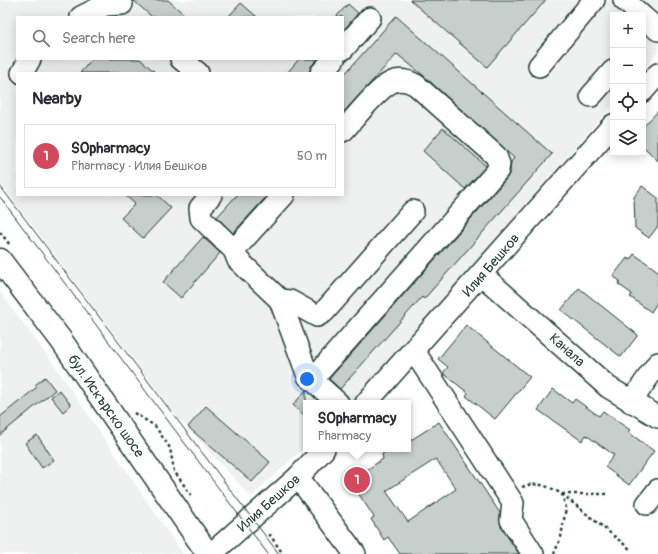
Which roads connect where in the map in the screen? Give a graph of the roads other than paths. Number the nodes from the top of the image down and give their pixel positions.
1 (594, 0) edge
2 (624, 0) edge
3 (126, 7) edge
4 (83, 16) edge
5 (370, 18) dead end
6 (648, 25) edge
7 (344, 48) edge
8 (29, 60) edge
9 (182, 60) edge
10 (333, 60) edge
11 (539, 66) dead end
12 (23, 72) edge
13 (197, 72) edge
14 (322, 72) edge
15 (610, 74) edge
16 (658, 74) edge
17 (646, 88) edge
18 (591, 96) dead end
19 (610, 128) edge
20 (344, 130) edge
21 (210, 196) edge
22 (283, 196) edge
23 (413, 210) dead end
24 (234, 250) junction
25 (0, 260) edge
26 (482, 275) junction
27 (280, 300) junction
28 (414, 351) junction
29 (658, 363) edge
30 (312, 380) junction
31 (335, 400) edge
32 (369, 400) edge
33 (631, 402) junction
34 (658, 417) edge
35 (321, 452) edge
36 (298, 477) junction
37 (210, 554) edge
38 (356, 554) edge
39 (533, 554) edge

1 - 11 street
2 - 6 street
3 - 4 street
5 - 7 street
8 - 12 street
9 - 13 street
10 - 14 street
15 - 18 street
16 - 17 street
19 - 26 street, Илия Бешков
20 - 30 street
21 - 24 street
22 - 24 street
23 - 27 street
24 - 27 street
25 - 37 main road, бул. Искърско шосе
26 - 28 street, Илия Бешков
26 - 33 street, Канала
27 - 30 street
28 - 32 street, Илия Бешков
28 - 39 street
29 - 33 street
30 - 31 street
33 - 34 street, Канала
35 - 36 street, Илия Бешков
36 - 37 street, Илия Бешков
36 - 38 street

